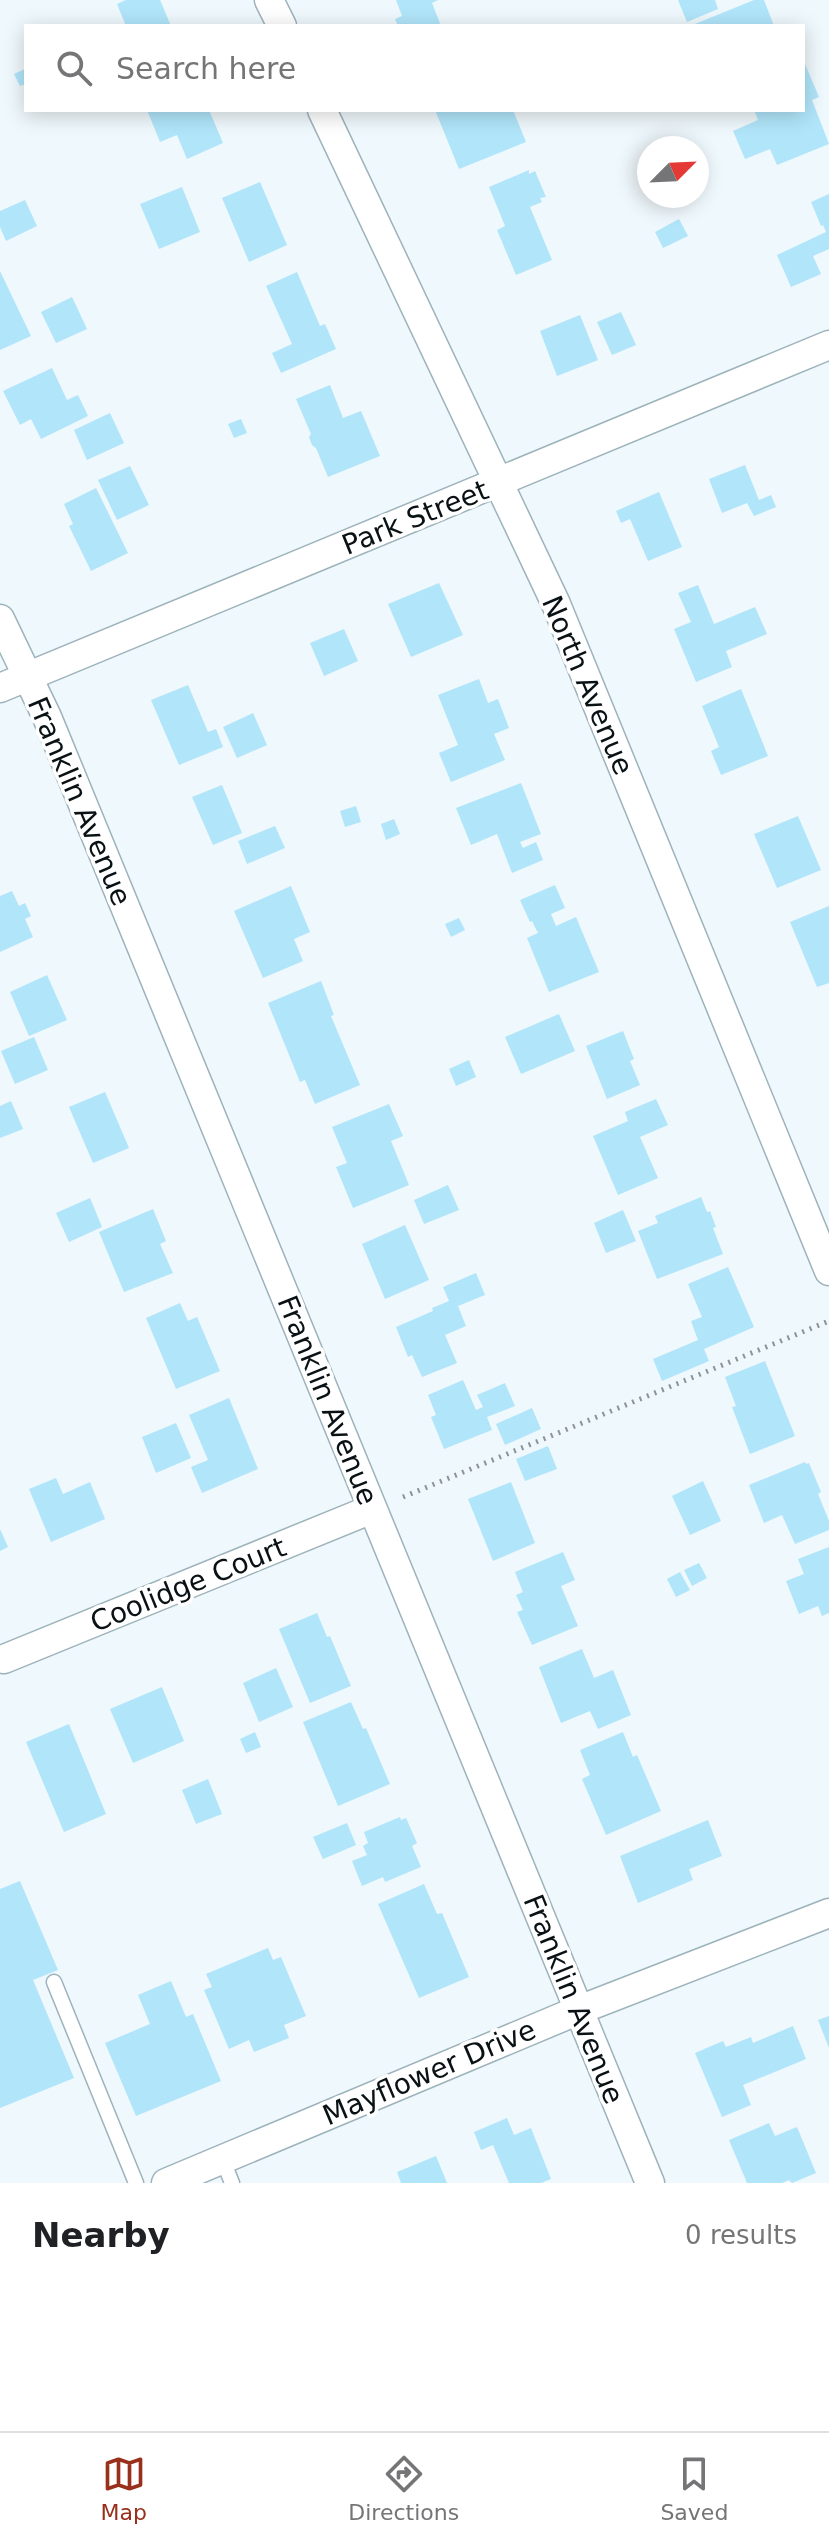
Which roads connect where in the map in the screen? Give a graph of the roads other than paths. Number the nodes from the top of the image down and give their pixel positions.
1 (269, 0) edge
2 (281, 24) edge
3 (323, 112) edge
4 (829, 345) edge
5 (499, 482) junction
6 (0, 619) edge
7 (28, 676) junction
8 (0, 688) edge
9 (829, 1271) edge
10 (372, 1509) junction
11 (4, 1659) dead end
12 (829, 1913) edge
13 (54, 1982) dead end
14 (579, 2010) junction
15 (227, 2171) edge
16 (136, 2183) edge
17 (166, 2183) edge
18 (650, 2183) edge

1 - 2 street
3 - 5 street, North Avenue
4 - 5 street, Park Street
5 - 7 street, Park Street
5 - 9 street, North Avenue
6 - 7 street, Franklin Avenue
7 - 8 street, Park Street
7 - 10 street, Franklin Avenue
10 - 11 street, Coolidge Court
10 - 14 street, Franklin Avenue
12 - 14 street, Mayflower Drive
13 - 16 lane
14 - 15 street, Mayflower Drive
14 - 18 street, Franklin Avenue
15 - 17 street, Mayflower Drive

